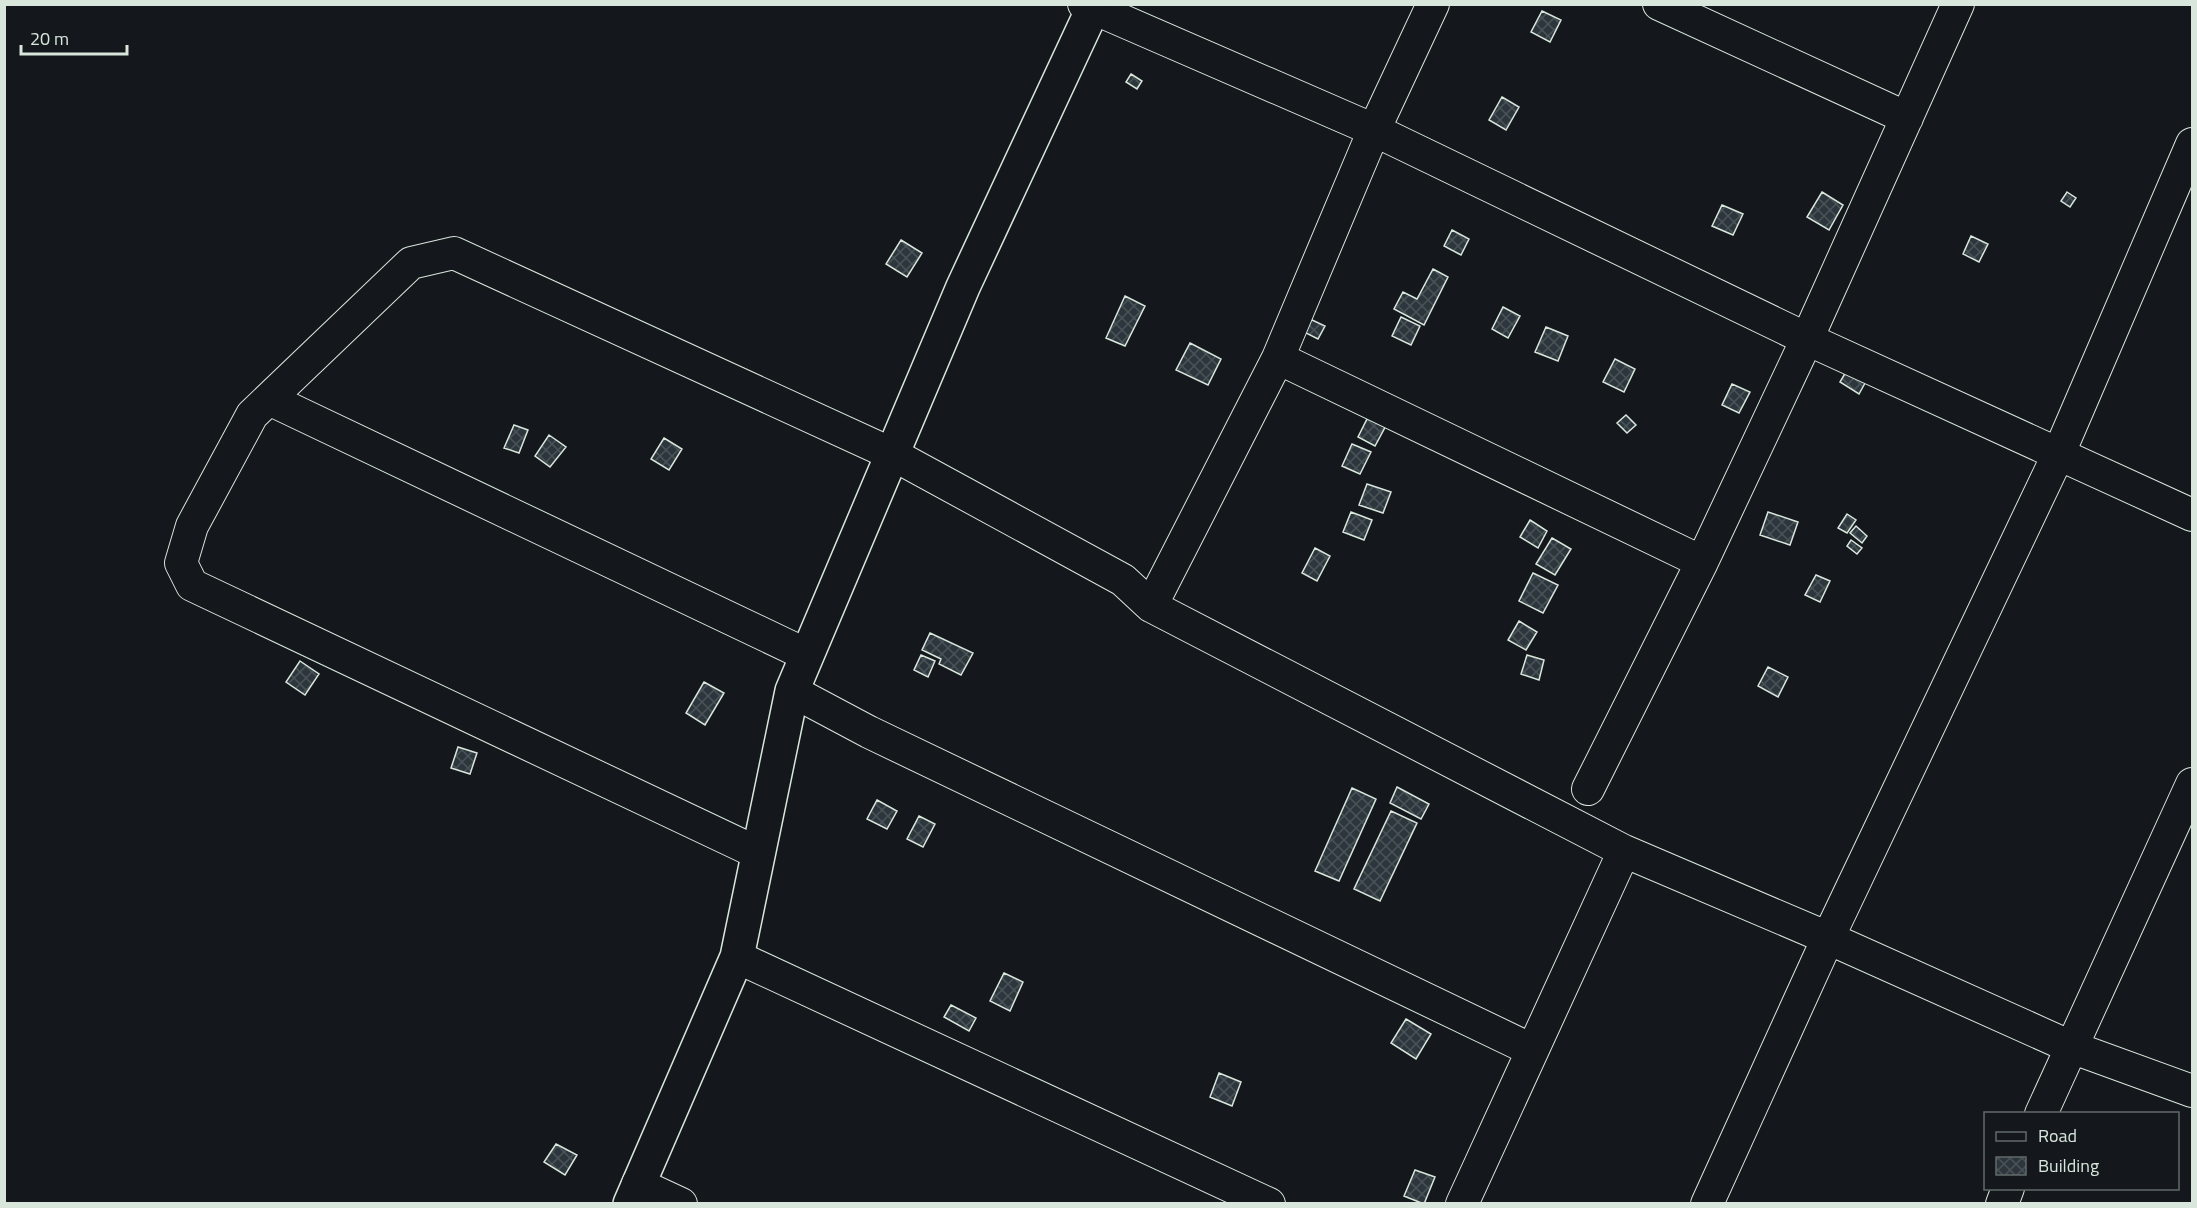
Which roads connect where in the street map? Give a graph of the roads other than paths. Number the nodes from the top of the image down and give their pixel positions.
1 (1433, 4) edge
2 (1659, 4) edge
3 (1958, 4) edge
4 (1091, 6) edge
5 (1907, 118) junction
6 (1374, 130) junction
7 (2193, 144) edge
8 (1807, 339) junction
9 (1278, 358) junction
10 (269, 399) junction
11 (2059, 453) junction
12 (892, 454) junction
13 (2193, 515) edge
14 (1702, 562) junction
15 (1151, 606) junction
16 (807, 655) junction
17 (792, 691) junction
18 (2193, 784) edge
19 (1588, 789) dead end
20 (1624, 851) junction
21 (758, 853) junction
22 (1828, 938) junction
23 (737, 957) junction
24 (2071, 1047) junction
25 (1533, 1050) junction
26 (2193, 1091) edge
27 (2041, 1112) edge
28 (634, 1194) edge
29 (681, 1203) edge
30 (1269, 1203) edge
31 (1462, 1203) edge
32 (1707, 1203) edge

1 - 6 street
2 - 5 street
3 - 5 street
4 - 6 street
4 - 12 street
5 - 8 street
6 - 8 street
6 - 9 street
7 - 11 street
8 - 11 street
8 - 14 street
9 - 14 street
9 - 15 street
10 - 12 street
10 - 16 street
10 - 21 street
11 - 13 street
11 - 22 street
12 - 15 street
12 - 16 street
14 - 19 street
15 - 20 street
16 - 17 street
17 - 21 street
17 - 25 street
18 - 24 street
20 - 22 street
20 - 25 street
21 - 23 street
22 - 24 street
22 - 32 street
23 - 28 street
23 - 30 street
24 - 26 street
24 - 27 street
25 - 31 street
28 - 29 street

